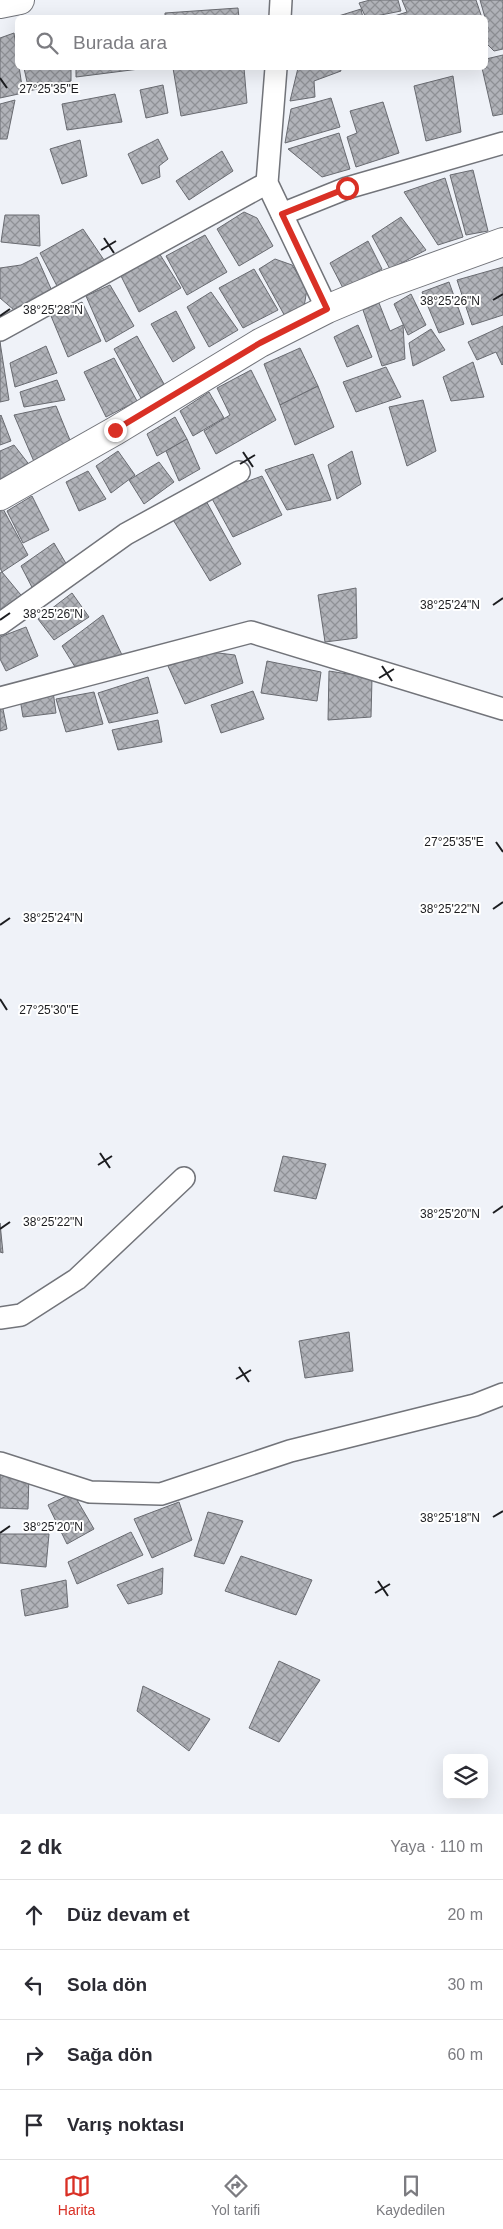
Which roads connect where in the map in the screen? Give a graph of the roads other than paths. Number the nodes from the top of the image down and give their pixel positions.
1 (20, 0) edge
2 (281, 0) edge
3 (0, 4) edge
4 (280, 15) edge
5 (276, 70) edge
6 (503, 143) edge
7 (267, 183) junction
8 (282, 214) junction
9 (503, 242) edge
10 (327, 309) junction
11 (0, 330) edge
12 (239, 472) dead end
13 (0, 496) edge
14 (0, 624) edge
15 (0, 698) edge
16 (503, 710) edge
17 (184, 1178) dead end
18 (0, 1318) edge
19 (503, 1394) edge
20 (0, 1463) edge

1 - 3 street
2 - 4 street
5 - 7 street
6 - 8 street
7 - 8 street
7 - 11 street
8 - 10 street
9 - 10 street
10 - 13 street
12 - 14 street
15 - 16 street
17 - 18 street
19 - 20 street

